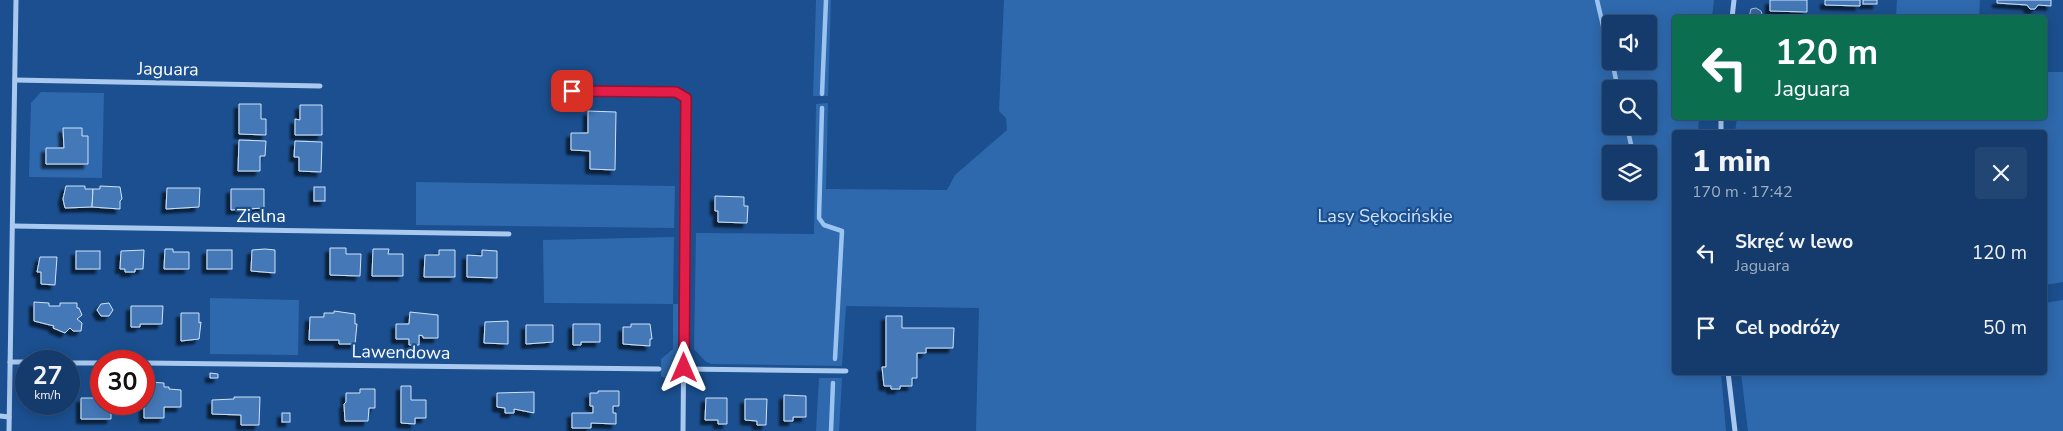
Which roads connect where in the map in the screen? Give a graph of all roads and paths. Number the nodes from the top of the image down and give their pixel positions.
1 (16, 0) edge
2 (1734, 0) edge
3 (1732, 15) edge
4 (15, 80) junction
5 (320, 86) dead end
6 (572, 91) dead end
7 (13, 226) junction
8 (509, 234) dead end
9 (10, 362) junction
10 (15, 362) edge
11 (155, 363) edge
12 (684, 368) junction
13 (659, 369) dead end
14 (846, 371) dead end
15 (1728, 375) edge
16 (0, 416) edge
17 (10, 417) junction
18 (9, 431) edge
19 (683, 431) edge
20 (1735, 431) edge

1 - 4 street
2 - 3 street
4 - 5 street, Jaguara
4 - 7 street
6 - 12 street
7 - 8 street, Zielna
7 - 9 street
9 - 10 street
9 - 17 street
11 - 13 street, Lawendowa
12 - 14 street
12 - 19 street
15 - 20 street
16 - 17 street
17 - 18 street

